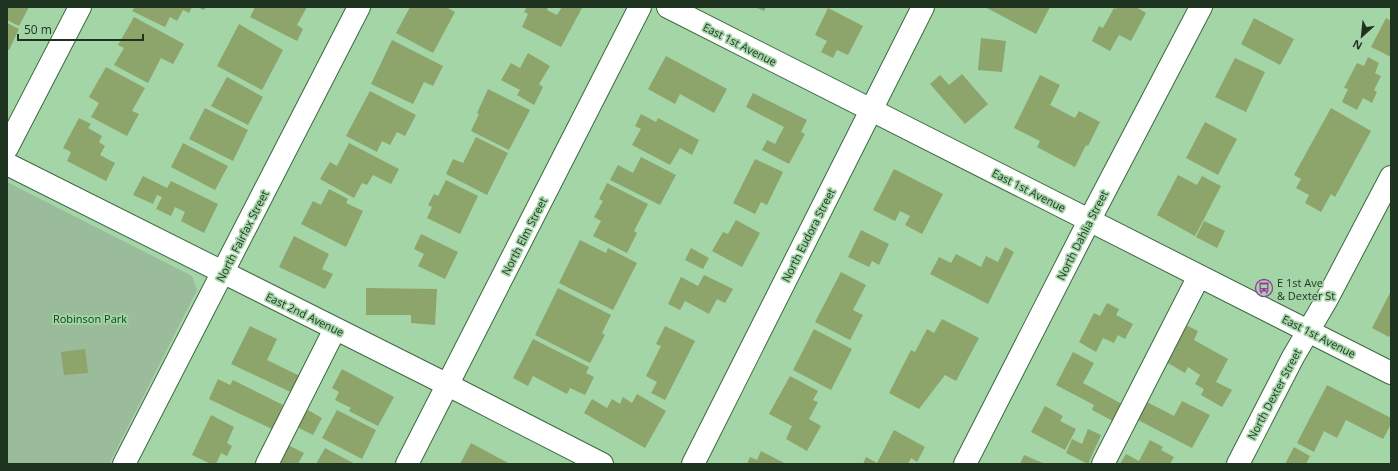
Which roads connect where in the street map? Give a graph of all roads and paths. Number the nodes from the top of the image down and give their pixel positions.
1 (80, 7) edge
2 (359, 7) edge
3 (640, 7) edge
4 (668, 7) edge
5 (923, 7) edge
6 (1201, 7) edge
7 (871, 110) junction
8 (7, 148) edge
9 (7, 164) edge
10 (1391, 177) edge
11 (1089, 221) junction
12 (223, 273) junction
13 (1199, 276) junction
14 (335, 329) junction
15 (1308, 331) junction
16 (1391, 373) edge
17 (448, 385) junction
18 (124, 464) edge
19 (267, 464) edge
20 (407, 464) edge
21 (602, 464) edge
22 (693, 464) edge
23 (965, 464) edge
24 (1103, 464) edge
25 (1238, 464) edge

1 - 8 street
2 - 12 street, North Fairfax Street
3 - 17 street, North Elm Street
4 - 7 street, East 1st Avenue
5 - 7 street, North Eudora Street
6 - 11 street, North Dahlia Street
7 - 11 street, East 1st Avenue
7 - 22 street, North Eudora Street
9 - 12 street, East 2nd Avenue
10 - 15 street, North Dexter Street
11 - 13 street, East 1st Avenue
11 - 23 street, North Dahlia Street
12 - 14 street, East 2nd Avenue
12 - 18 street, North Fairfax Street
13 - 15 street, East 1st Avenue
13 - 24 street
14 - 17 street, East 2nd Avenue
14 - 19 street
15 - 16 street, East 1st Avenue
15 - 25 street, North Dexter Street
17 - 20 street, North Elm Street
17 - 21 street, East 2nd Avenue

